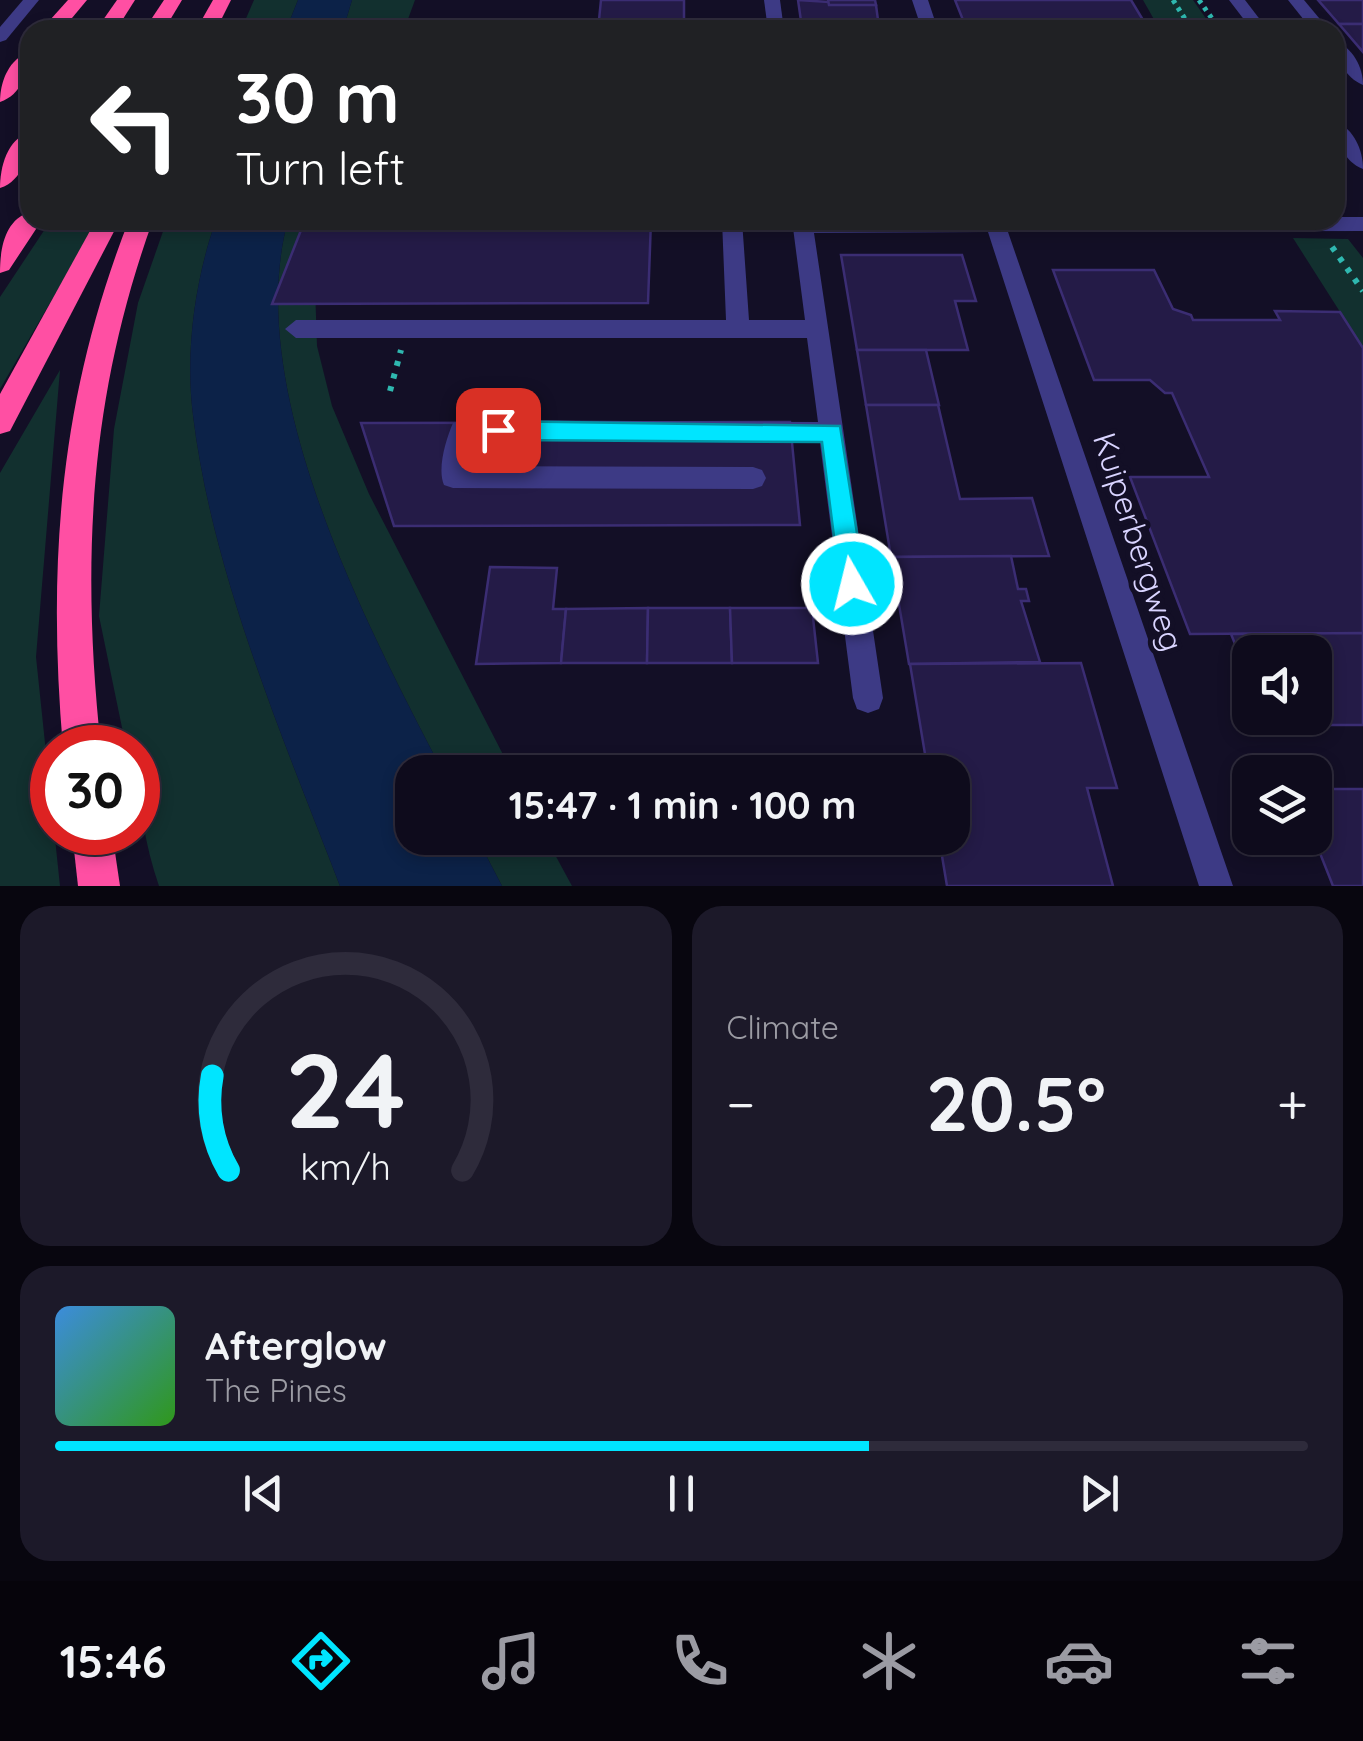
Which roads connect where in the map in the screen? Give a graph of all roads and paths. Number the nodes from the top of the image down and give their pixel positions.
1 (31, 0) edge
2 (78, 0) edge
3 (1237, 0) edge
4 (1296, 0) edge
5 (60, 20) edge
6 (1252, 20) edge
7 (1313, 20) edge
8 (0, 36) edge
9 (1345, 58) edge
10 (20, 70) edge
11 (1363, 80) edge
12 (0, 96) edge
13 (1345, 140) edge
14 (20, 153) edge
15 (1363, 163) edge
16 (0, 180) edge
17 (23, 230) edge
18 (103, 230) edge
19 (137, 230) edge
20 (733, 230) edge
21 (804, 230) edge
22 (998, 230) edge
23 (1321, 230) edge
24 (0, 264) edge
25 (1363, 291) edge
26 (296, 329) dead end
27 (406, 329) junction
28 (818, 329) junction
29 (738, 330) junction
30 (390, 391) dead end
31 (0, 422) edge
32 (832, 433) junction
33 (753, 478) dead end
34 (868, 698) dead end
35 (79, 725) edge
36 (95, 855) edge
37 (99, 886) edge
38 (1216, 886) edge

1 - 8 street
2 - 5 highway
3 - 6 street
4 - 7 street
9 - 11 street
10 - 12 highway
13 - 15 street
14 - 16 highway
17 - 24 highway
18 - 31 highway
19 - 35 highway
20 - 29 street
21 - 28 street
22 - 38 street, Kuiperbergweg
23 - 25 path
26 - 27 street
27 - 29 street
27 - 30 path
28 - 29 street
28 - 32 street
32 - 33 street
32 - 34 street
36 - 37 highway

